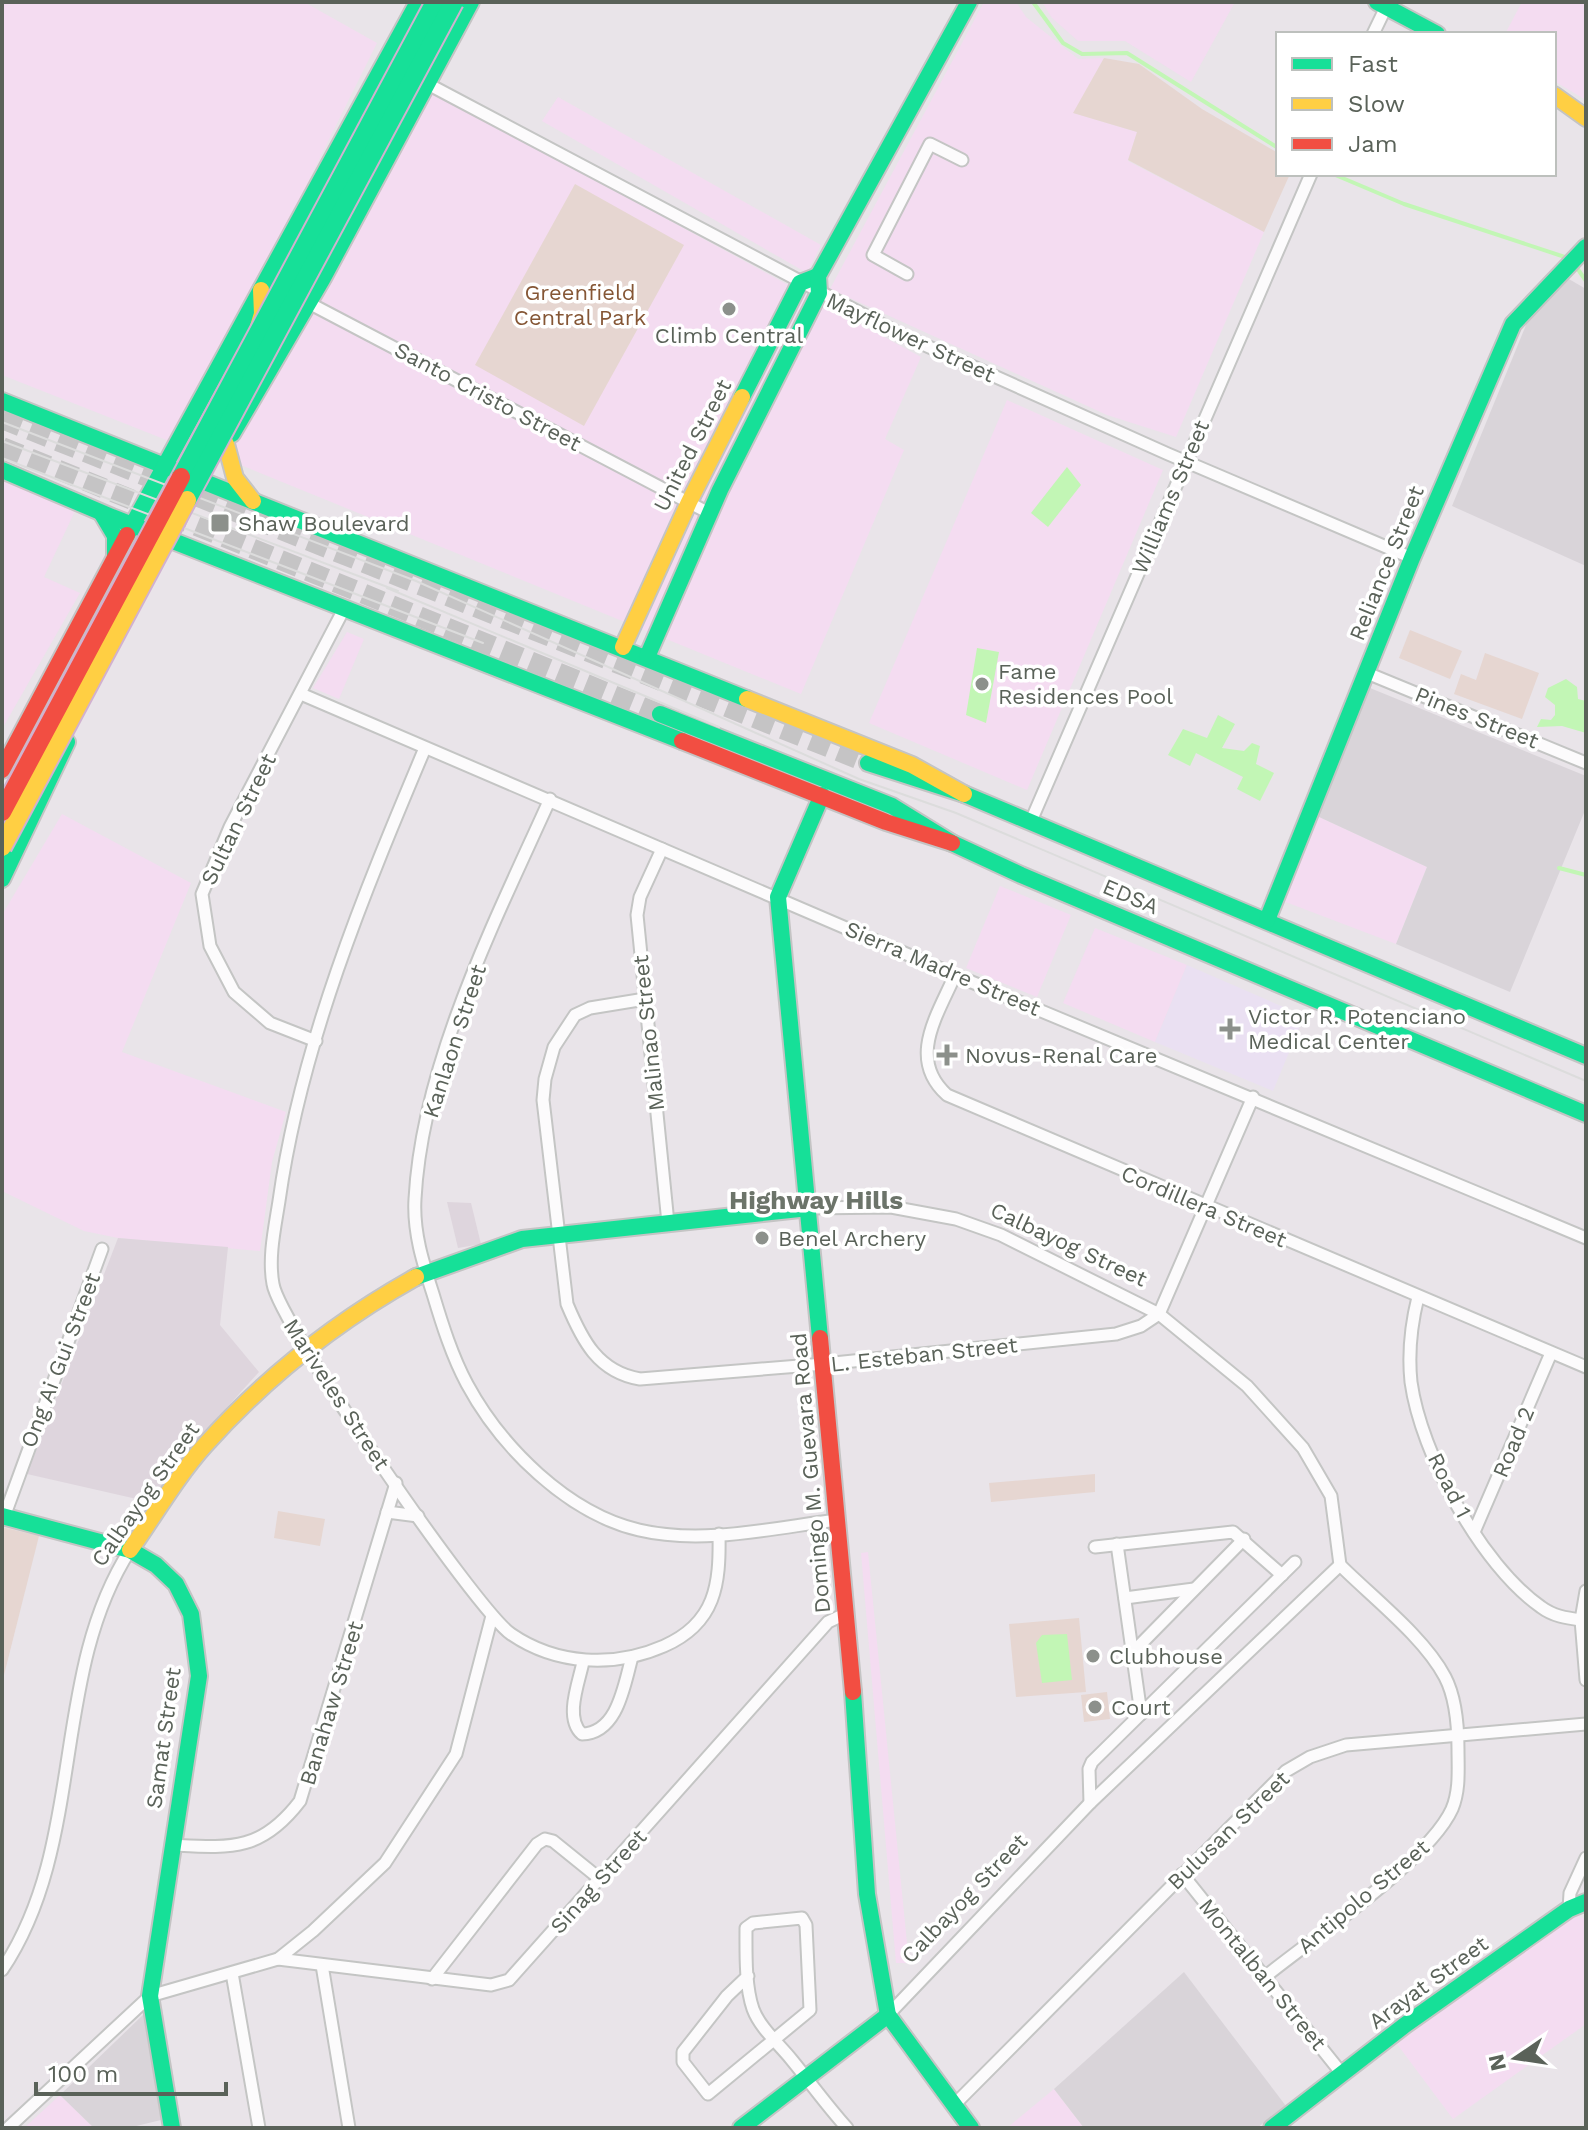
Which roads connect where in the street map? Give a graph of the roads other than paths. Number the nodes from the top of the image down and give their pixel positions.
1 (418, 2) edge
2 (435, 2) edge
3 (454, 2) edge
4 (471, 2) edge
5 (969, 2) edge
6 (1384, 4) edge
7 (1374, 32) edge
8 (1433, 32) edge
9 (426, 83) junction
10 (1556, 96) edge
11 (1586, 118) edge
12 (962, 160) dead end
13 (1310, 176) edge
14 (1586, 247) edge
15 (280, 257) junction
16 (907, 274) dead end
17 (323, 278) junction
18 (800, 283) junction
19 (263, 285) junction
20 (818, 285) junction
21 (308, 303) junction
22 (2, 401) edge
23 (226, 444) junction
24 (1187, 461) junction
25 (166, 467) junction
26 (2, 470) edge
27 (186, 476) junction
28 (205, 483) junction
29 (689, 502) junction
30 (256, 504) junction
31 (709, 513) junction
32 (102, 514) junction
33 (133, 525) junction
34 (155, 534) junction
35 (174, 541) junction
36 (115, 555) junction
37 (1412, 558) junction
38 (345, 607) junction
39 (631, 628) junction
40 (655, 637) junction
41 (623, 647) junction
42 (647, 657) junction
43 (59, 658) junction
44 (81, 671) junction
45 (1367, 673) junction
46 (99, 681) junction
47 (301, 694) junction
48 (660, 714) tunnel mouth
49 (425, 748) junction
50 (868, 763) tunnel mouth
51 (1586, 763) edge
52 (2, 770) edge
53 (964, 794) junction
54 (822, 795) junction
55 (550, 799) junction
56 (5, 809) edge
57 (32, 814) junction
58 (1031, 821) junction
59 (24, 832) junction
60 (952, 843) junction
61 (2, 847) edge
62 (662, 849) junction
63 (2, 879) edge
64 (778, 897) junction
65 (1267, 920) junction
66 (955, 975) junction
67 (645, 999) junction
68 (316, 1041) junction
69 (1586, 1056) edge
70 (1253, 1097) junction
71 (1586, 1114) edge
72 (1206, 1206) junction
73 (809, 1208) junction
74 (668, 1223) junction
75 (558, 1235) junction
76 (1586, 1238) edge
77 (102, 1249) dead end
78 (426, 1272) junction
79 (1418, 1297) junction
80 (1159, 1314) junction
81 (305, 1349) junction
82 (1551, 1353) junction
83 (824, 1364) junction
84 (1586, 1367) edge
85 (396, 1483) junction
86 (387, 1512) junction
87 (3, 1516) edge
88 (418, 1516) junction
89 (837, 1520) junction
90 (1474, 1532) junction
91 (719, 1534) junction
92 (1244, 1539) junction
93 (1117, 1544) junction
94 (1095, 1547) dead end
95 (130, 1550) junction
96 (1295, 1562) dead end
97 (1340, 1565) junction
98 (1282, 1575) junction
99 (1195, 1588) junction
100 (1586, 1591) edge
101 (1125, 1598) junction
102 (847, 1613) junction
103 (492, 1616) junction
104 (1581, 1620) junction
105 (1133, 1652) junction
106 (632, 1657) junction
107 (583, 1662) junction
108 (1586, 1680) edge
109 (1141, 1714) junction
110 (1586, 1724) edge
111 (1458, 1734) junction
112 (1090, 1803) junction
113 (172, 1845) junction
114 (1586, 1858) edge
115 (1182, 1874) junction
116 (600, 1879) junction
117 (1578, 1906) edge
118 (278, 1959) junction
119 (322, 1965) junction
120 (2, 1970) edge
121 (232, 1973) junction
122 (748, 1976) junction
123 (1266, 1976) junction
124 (432, 1979) junction
125 (150, 1996) junction
126 (888, 2015) junction
127 (774, 2039) junction
128 (1343, 2075) junction
129 (806, 2080) junction
130 (954, 2105) junction
131 (8, 2128) edge
132 (172, 2128) edge
133 (259, 2128) edge
134 (349, 2128) edge
135 (741, 2128) edge
136 (847, 2128) edge
137 (971, 2128) edge
138 (1272, 2128) edge

1 - 15 main road
2 - 56 main road, bridge
3 - 61 main road, bridge
4 - 9 main road
5 - 20 main road, United Street
6 - 7 street
6 - 8 main road
9 - 17 main road
9 - 18 street, Mayflower Street
10 - 11 main road
12 - 16 street
13 - 24 street, Williams Street
14 - 37 main road, Reliance Street
15 - 17 main road
15 - 19 main road
17 - 21 main road
18 - 20 main road
18 - 29 main road, United Street
19 - 21 street, Santo Cristo Street
19 - 25 main road
19 - 27 main road
20 - 24 street, Mayflower Street
20 - 31 main road, United Street
21 - 23 main road
21 - 29 street, Santo Cristo Street
22 - 25 main road
23 - 28 main road
23 - 30 main road
24 - 37 street, Mayflower Street
24 - 58 street, Williams Street
25 - 27 main road
25 - 33 main road
25 - 34 main road
26 - 32 main road
27 - 28 main road
27 - 35 main road
28 - 30 main road
28 - 35 main road
29 - 31 street, Santo Cristo Street
29 - 39 main road, United Street
30 - 41 main road
31 - 40 main road, United Street
32 - 33 main road
32 - 36 main road
33 - 34 main road
33 - 36 main road
34 - 35 main road
34 - 44 main road
35 - 38 main road
35 - 46 main road
36 - 43 main road
37 - 45 main road, Reliance Street
38 - 47 street, Sultan Street
38 - 54 main road
39 - 40 main road
39 - 41 main road, United Street
40 - 42 main road, United Street
41 - 42 main road
42 - 53 main road
43 - 44 main road
43 - 52 main road
44 - 46 main road
44 - 56 main road
45 - 51 street, Pines Street
45 - 65 main road, Reliance Street
46 - 57 main road
47 - 49 street, Sierra Madre Street
47 - 68 street, Sultan Street
48 - 60 main road, EDSA
49 - 55 street, Sierra Madre Street
49 - 68 street, Mariveles Street
50 - 53 main road, EDSA
53 - 58 main road, EDSA
54 - 60 main road
54 - 64 main road, Domingo M. Guevara Road
55 - 62 street, Sierra Madre Street
55 - 78 street, Kanlaon Street
56 - 57 main road
56 - 59 main road
57 - 59 main road
58 - 65 main road, EDSA
59 - 63 main road
60 - 71 main road, EDSA
62 - 64 street, Sierra Madre Street
62 - 67 street, Malinao Street
64 - 66 street, Sierra Madre Street
64 - 73 main road, Domingo M. Guevara Road
65 - 69 main road, EDSA
66 - 70 street, Sierra Madre Street
66 - 72 street, Cordillera Street
67 - 74 street, Malinao Street
67 - 75 street, L. Esteban Street
68 - 81 street, Mariveles Street
70 - 72 street
70 - 76 street, Sierra Madre Street
72 - 79 street, Cordillera Street
72 - 80 street
73 - 74 main road, Calbayog Street
73 - 80 street, Calbayog Street
73 - 83 main road, Domingo M. Guevara Road
74 - 75 main road, Calbayog Street
75 - 78 main road, Calbayog Street
75 - 83 street, L. Esteban Street
77 - 87 street, Ong Ai Gui Street
78 - 81 main road, Calbayog Street
78 - 91 street, Kanlaon Street
79 - 82 street, Cordillera Street
79 - 90 street, Road 1
80 - 83 street, L. Esteban Street
80 - 97 street, Calbayog Street
81 - 85 street, Mariveles Street
81 - 95 main road, Calbayog Street
82 - 84 street, Cordillera Street
82 - 90 street, Road 2
83 - 89 main road, Domingo M. Guevara Road
85 - 86 street, Banahaw Street
85 - 88 street, Mariveles Street
86 - 88 street
86 - 113 street, Banahaw Street
87 - 95 main road, Samat Street
88 - 103 street, Mariveles Street
89 - 91 street, Kanlaon Street
89 - 102 main road, Domingo M. Guevara Road
90 - 104 street, Road 1
91 - 106 street, Mariveles Street
92 - 93 street
92 - 98 street
92 - 99 street
93 - 94 street
93 - 101 street
95 - 113 main road, Samat Street
95 - 120 street, Calbayog Street
96 - 98 street
97 - 111 street, Antipolo Street
97 - 112 street, Calbayog Street
98 - 109 street
99 - 101 street
99 - 105 street
100 - 104 street
101 - 105 street
102 - 116 street, Sinag Street
102 - 126 main road, Domingo M. Guevara Road
103 - 107 street, Mariveles Street
103 - 118 street
104 - 108 street
105 - 109 street
106 - 107 street, Mariveles Street
106 - 107 street
109 - 112 street
110 - 111 street, Bulusan Street
111 - 115 street, Bulusan Street
111 - 123 street, Antipolo Street
112 - 126 street, Calbayog Street
113 - 125 main road, Samat Street
114 - 117 street, Arayat Street
115 - 123 street, Montalban Street
115 - 130 street, Bulusan Street
116 - 124 street, Sinag Street
116 - 124 street
117 - 128 main road, Arayat Street
118 - 119 street, Sinag Street
118 - 121 street
119 - 124 street, Sinag Street
119 - 134 street
121 - 125 street
121 - 133 street
122 - 127 street
122 - 127 street
122 - 127 street
123 - 128 street, Montalban Street
125 - 131 street
125 - 132 main road, Samat Street
126 - 129 main road
126 - 130 main road, Domingo M. Guevara Road
127 - 129 street
128 - 138 main road, Arayat Street
129 - 135 main road
129 - 136 street
130 - 137 main road, Domingo M. Guevara Road

